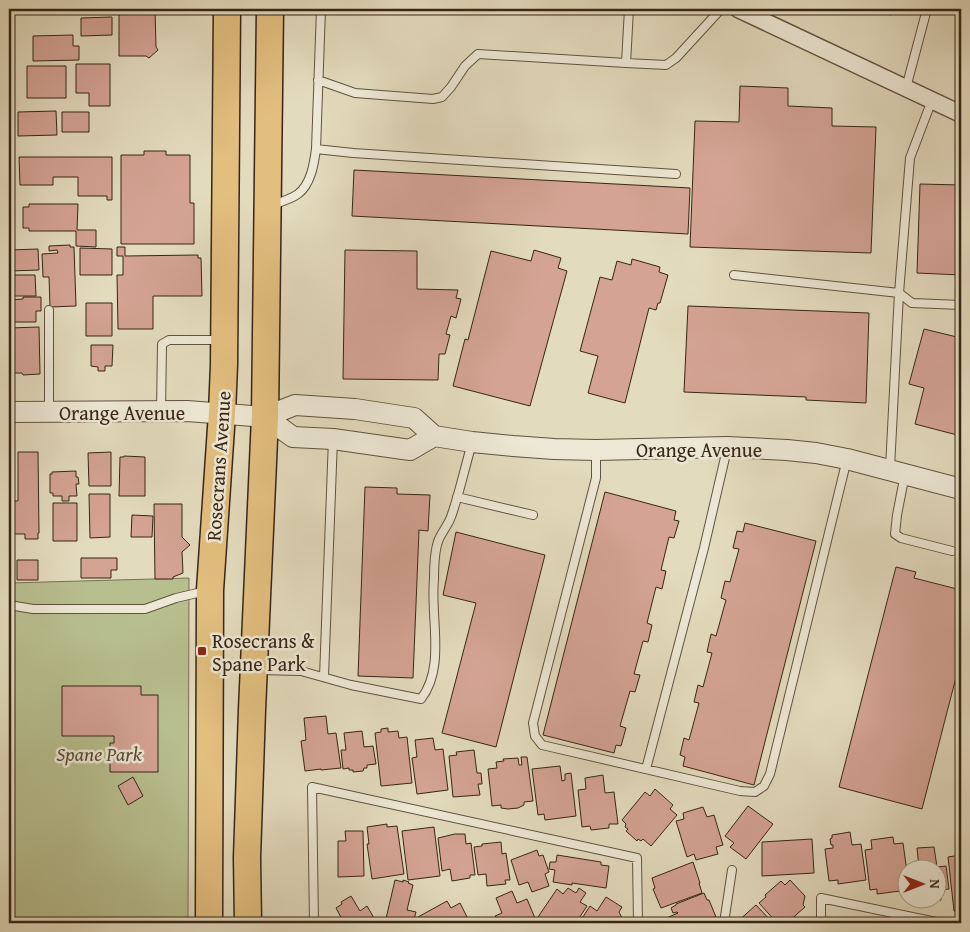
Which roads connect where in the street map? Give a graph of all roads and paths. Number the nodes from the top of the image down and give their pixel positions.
1 (227, 9) edge
2 (270, 9) edge
3 (321, 9) edge
4 (628, 9) edge
5 (720, 9) edge
6 (738, 9) edge
7 (927, 9) edge
8 (626, 63) junction
9 (318, 80) junction
10 (906, 88) junction
11 (932, 100) junction
12 (961, 114) edge
13 (316, 149) junction
14 (676, 174) dead end
15 (268, 206) junction
16 (734, 275) dead end
17 (899, 293) junction
18 (961, 305) edge
19 (49, 310) dead end
20 (224, 340) junction
21 (9, 412) edge
22 (49, 412) junction
23 (161, 412) junction
24 (222, 413) junction
25 (265, 417) junction
26 (434, 436) junction
27 (333, 440) junction
28 (472, 442) junction
29 (727, 447) junction
30 (596, 450) junction
31 (847, 459) junction
32 (898, 473) junction
33 (961, 489) edge
34 (457, 497) junction
35 (533, 515) dead end
36 (952, 551) dead end
37 (210, 590) junction
38 (9, 605) edge
39 (254, 670) junction
40 (324, 677) junction
41 (646, 769) junction
42 (732, 870) dead end
43 (208, 923) edge
44 (248, 923) edge
45 (314, 923) edge
46 (638, 923) edge
47 (724, 923) edge
48 (821, 923) edge
49 (940, 923) edge

1 - 20 main road, Rosecrans Avenue
2 - 15 main road, Rosecrans Avenue
3 - 9 lane
4 - 8 lane
5 - 8 lane
6 - 10 street
7 - 10 lane
8 - 9 lane
9 - 13 lane
10 - 11 street
11 - 12 street
11 - 17 lane
13 - 14 lane
13 - 15 lane
15 - 25 main road, Rosecrans Avenue
16 - 17 lane
17 - 18 lane
17 - 32 lane
19 - 22 lane
20 - 23 lane
20 - 24 main road, Rosecrans Avenue
21 - 22 street, Orange Avenue
22 - 23 street, Orange Avenue
23 - 24 street, Orange Avenue
24 - 25 street, Orange Avenue
24 - 37 main road, Rosecrans Avenue
25 - 26 street, Orange Avenue
25 - 27 street
25 - 39 main road, Rosecrans Avenue
26 - 27 street
26 - 28 street, Orange Avenue
27 - 40 lane
28 - 30 street, Orange Avenue
28 - 34 lane
29 - 30 street, Orange Avenue
29 - 31 street, Orange Avenue
29 - 41 lane
30 - 41 lane
31 - 32 street, Orange Avenue
31 - 41 lane
32 - 33 street, Orange Avenue
32 - 36 lane
34 - 35 lane
34 - 40 lane
37 - 38 lane
37 - 43 main road, Rosecrans Avenue
39 - 40 lane
39 - 44 main road, Rosecrans Avenue
42 - 47 lane
45 - 46 lane
48 - 49 lane

